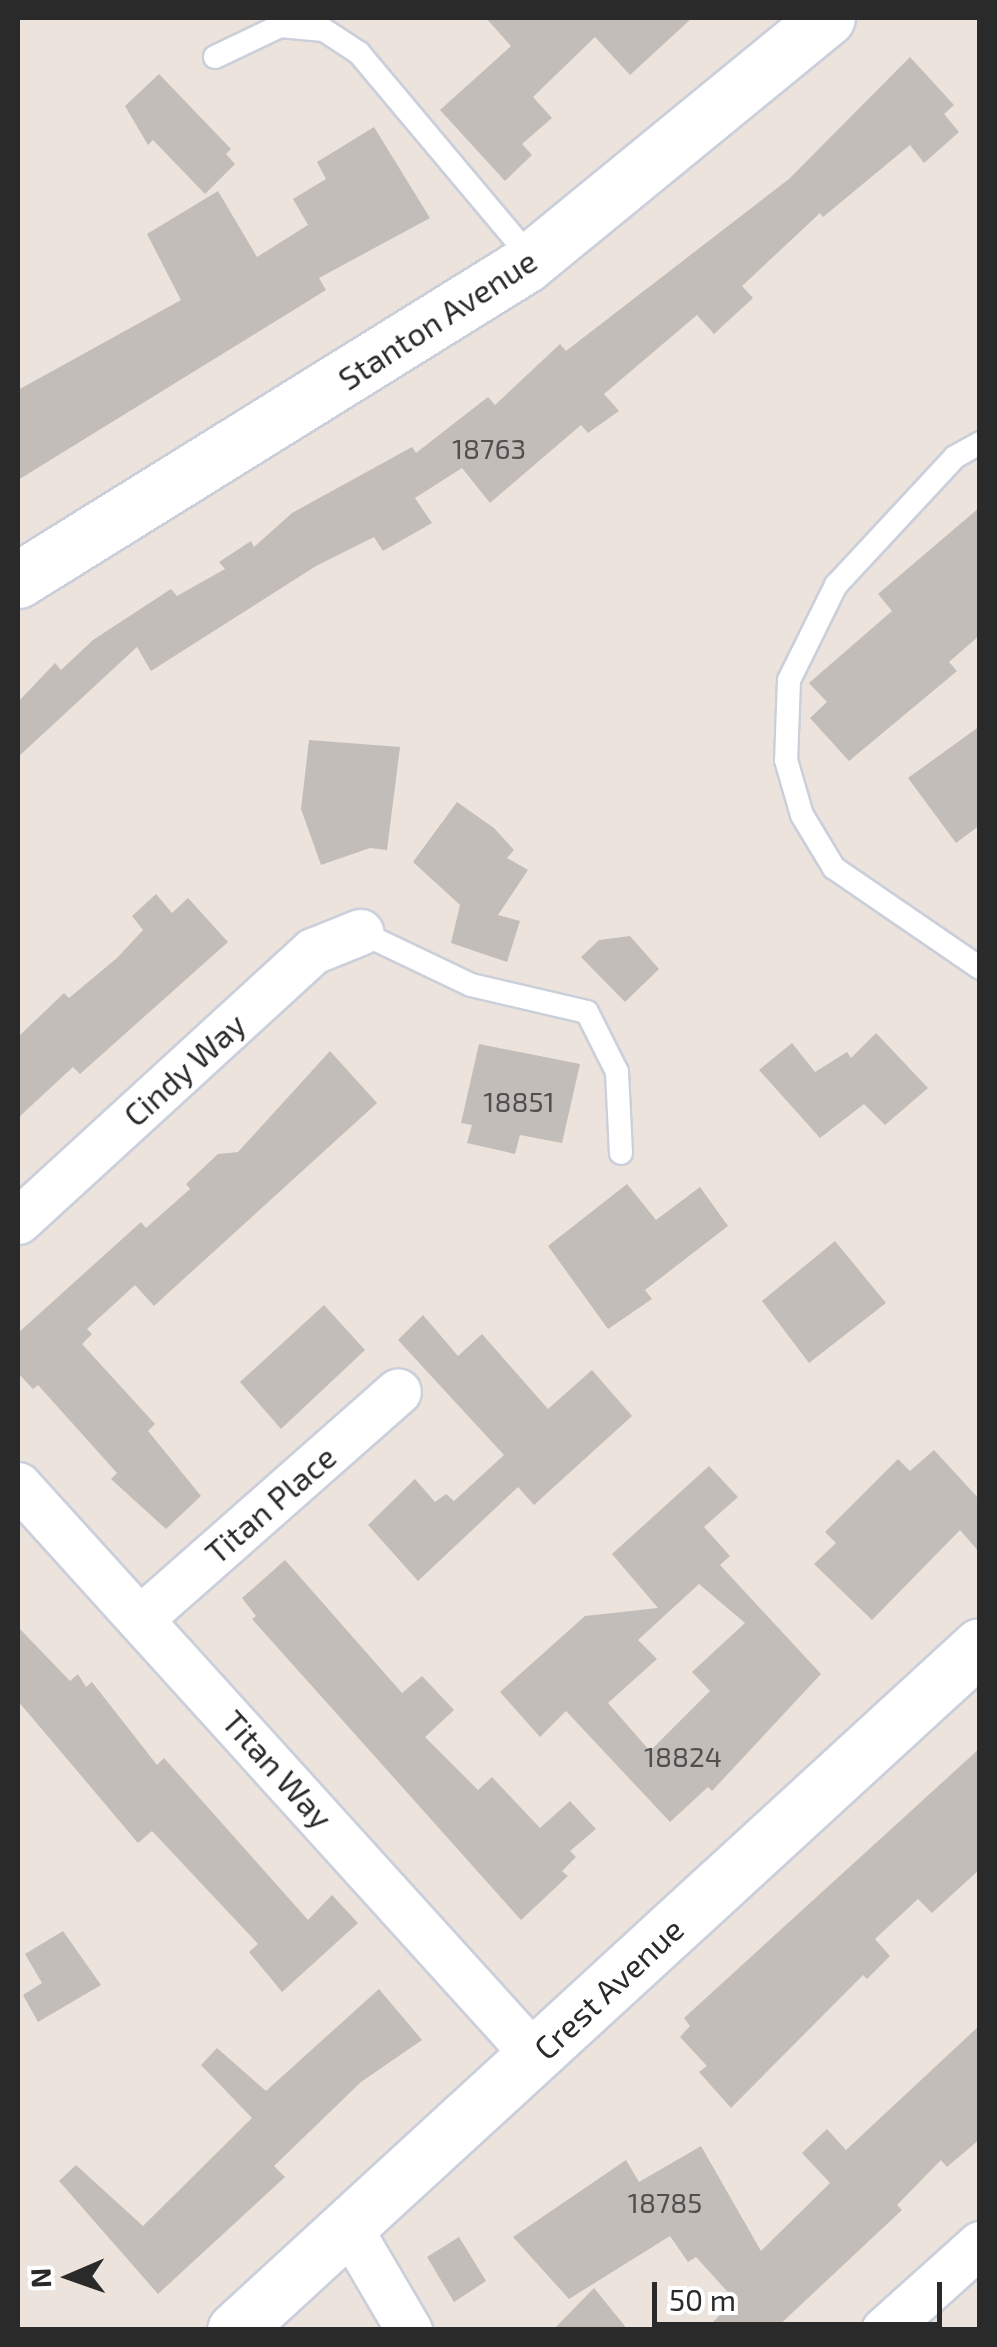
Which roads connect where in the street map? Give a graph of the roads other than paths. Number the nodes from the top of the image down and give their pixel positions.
1 (827, 18) edge
2 (215, 57) dead end
3 (532, 258) junction
4 (980, 443) edge
5 (18, 580) edge
6 (360, 932) joint
7 (980, 968) edge
8 (621, 1154) dead end
9 (18, 1221) edge
10 (398, 1391) dead end
11 (18, 1485) edge
12 (142, 1616) junction
13 (980, 1646) edge
14 (534, 2056) junction
15 (348, 2226) junction
16 (980, 2244) edge
17 (235, 2330) edge
18 (409, 2330) edge
19 (884, 2330) edge

1 - 3 street, Stanton Avenue
2 - 3 lane
3 - 5 street, Stanton Avenue
4 - 7 lane
6 - 8 lane
6 - 9 street, Cindy Way
10 - 12 street, Titan Place
11 - 12 street, Titan Way
12 - 14 street, Titan Way
13 - 14 street, Crest Avenue
14 - 15 street, Crest Avenue
15 - 17 street, Crest Avenue
15 - 18 street
16 - 19 street

